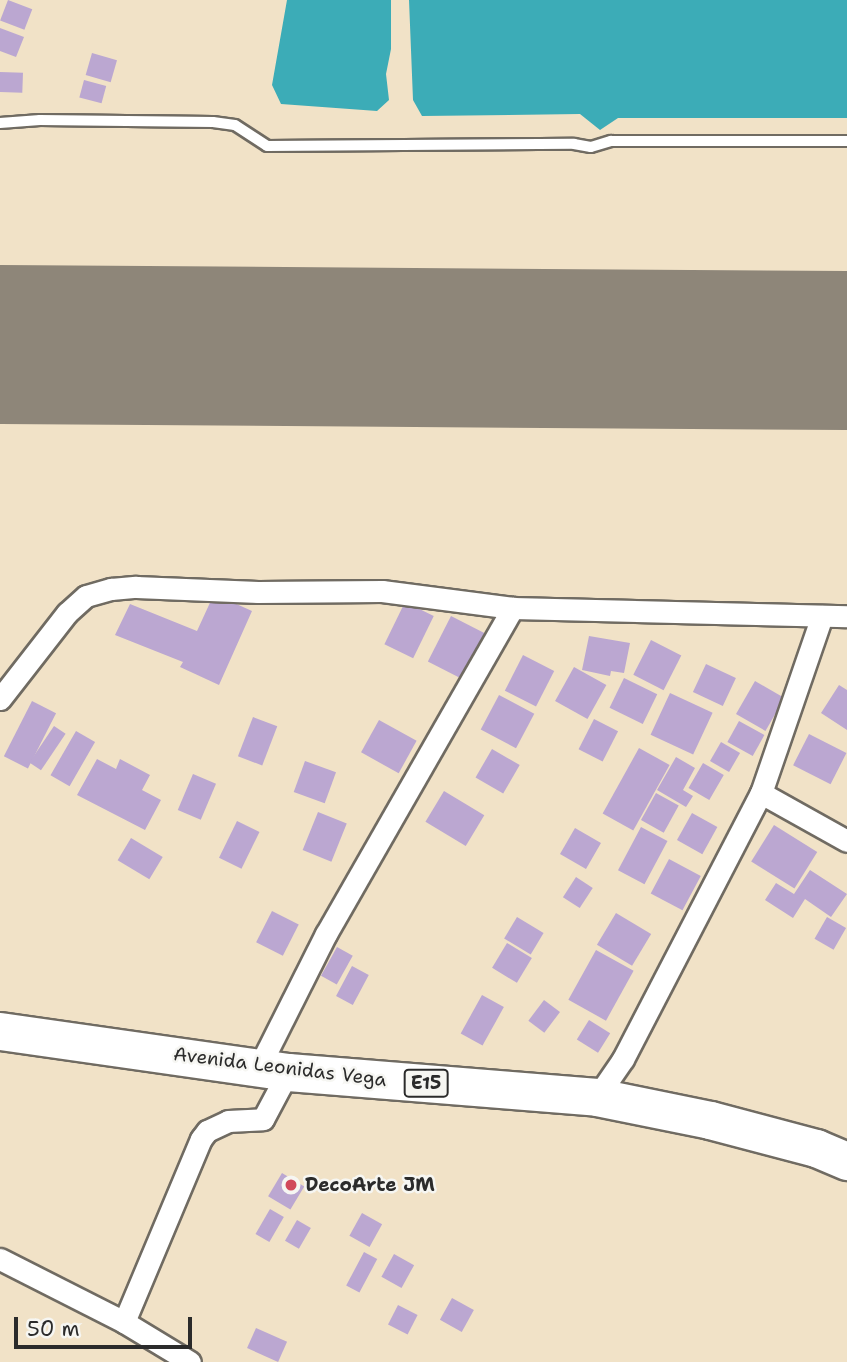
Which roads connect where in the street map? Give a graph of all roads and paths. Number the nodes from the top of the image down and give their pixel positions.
1 (0, 123) edge
2 (847, 141) edge
3 (513, 608) junction
4 (822, 616) junction
5 (847, 616) edge
6 (0, 699) edge
7 (761, 793) junction
8 (847, 841) edge
9 (0, 1031) edge
10 (274, 1070) junction
11 (597, 1097) junction
12 (847, 1161) edge
13 (0, 1259) edge
14 (124, 1322) junction
15 (190, 1362) edge

1 - 2 lane
3 - 4 street
3 - 6 street
3 - 10 street
4 - 5 street
4 - 7 street
7 - 8 street
7 - 11 street
9 - 10 highway, Avenida Leonidas Vega / E15
10 - 11 highway, Avenida Leonidas Vega / E15
10 - 14 street
11 - 12 highway, Avenida Leonidas Vega / E15
13 - 14 street
14 - 15 street

